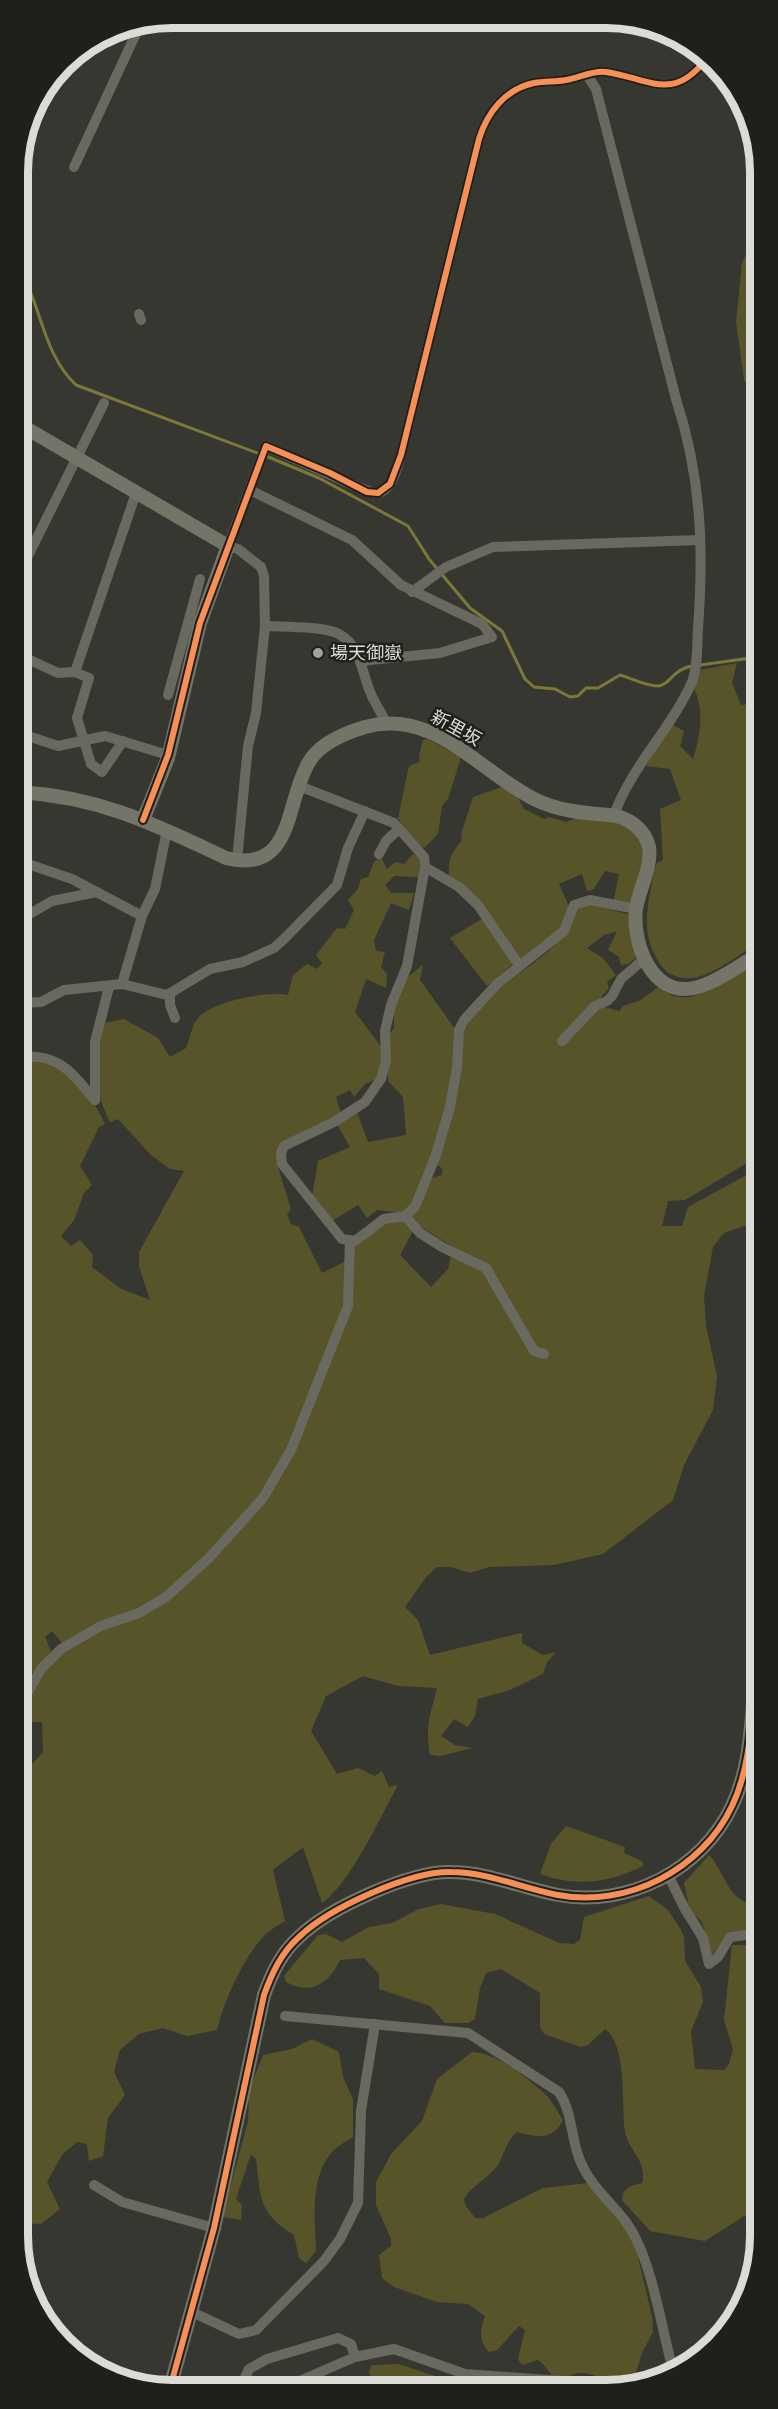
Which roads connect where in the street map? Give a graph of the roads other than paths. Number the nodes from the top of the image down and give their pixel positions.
1 (136, 33) edge
2 (700, 65) edge
3 (587, 75) junction
4 (74, 167) dead end
5 (105, 404) dead end
6 (29, 430) edge
7 (79, 459) junction
8 (250, 490) junction
9 (136, 493) junction
10 (700, 540) junction
11 (228, 546) junction
12 (29, 555) edge
13 (200, 579) dead end
14 (412, 592) junction
15 (265, 626) junction
16 (29, 660) edge
17 (360, 661) junction
18 (190, 662) junction
19 (175, 667) junction
20 (75, 672) junction
21 (168, 695) dead end
22 (386, 723) junction
23 (29, 736) edge
24 (85, 740) junction
25 (123, 741) junction
26 (168, 755) junction
27 (299, 786) junction
28 (29, 793) edge
29 (365, 811) junction
30 (614, 815) junction
31 (143, 820) junction
32 (399, 829) junction
33 (167, 830) junction
34 (379, 854) dead end
35 (237, 860) junction
36 (29, 864) edge
37 (425, 867) junction
38 (97, 892) junction
39 (636, 909) junction
40 (29, 915) edge
41 (142, 916) junction
42 (644, 959) junction
43 (750, 960) edge
44 (519, 965) junction
45 (122, 984) junction
46 (109, 987) junction
47 (170, 993) junction
48 (29, 1003) edge
49 (176, 1018) dead end
50 (562, 1041) dead end
51 (29, 1057) edge
52 (405, 1216) junction
53 (350, 1240) junction
54 (544, 1354) dead end
55 (28, 1683) edge
56 (749, 1733) edge
57 (668, 1875) junction
58 (749, 1936) edge
59 (285, 2016) dead end
60 (375, 2024) junction
61 (94, 2185) dead end
62 (214, 2228) junction
63 (192, 2312) junction
64 (355, 2356) junction
65 (672, 2364) edge
66 (174, 2380) edge
67 (244, 2380) edge
68 (301, 2380) edge
69 (548, 2380) edge

1 - 4 street
2 - 3 street
3 - 8 street
3 - 10 street
5 - 7 street
6 - 7 street
7 - 9 street
7 - 12 street
8 - 11 street
8 - 14 street
9 - 11 street
9 - 20 street
10 - 14 street
10 - 30 street
11 - 15 street
11 - 18 street
13 - 19 street
14 - 17 street
15 - 17 street
15 - 35 street
16 - 20 street
17 - 22 street
18 - 19 street
18 - 26 street
19 - 21 street
20 - 24 street
22 - 27 street, 新里坂
22 - 30 street, 新里坂
23 - 24 street
24 - 25 street
24 - 25 street
25 - 26 street
26 - 31 street
27 - 29 street
27 - 35 street, 新里坂
28 - 31 street
29 - 32 street
29 - 47 street
30 - 39 street, 新里坂
31 - 33 street
32 - 34 street
32 - 37 street
33 - 35 street
33 - 41 street
36 - 38 street
37 - 44 street
37 - 53 street
38 - 40 street
38 - 41 street
39 - 42 street, 新里坂
39 - 44 street
41 - 45 street
42 - 43 street, 新里坂
42 - 50 street
44 - 52 street
45 - 46 street
45 - 47 street
46 - 48 street
46 - 51 street
47 - 49 street
52 - 53 street
52 - 54 street
53 - 55 street
56 - 57 street
57 - 58 street
57 - 62 street
59 - 60 street
60 - 63 street
60 - 65 street
61 - 62 street
62 - 63 street
63 - 66 street
64 - 67 street
64 - 68 street
64 - 69 street

